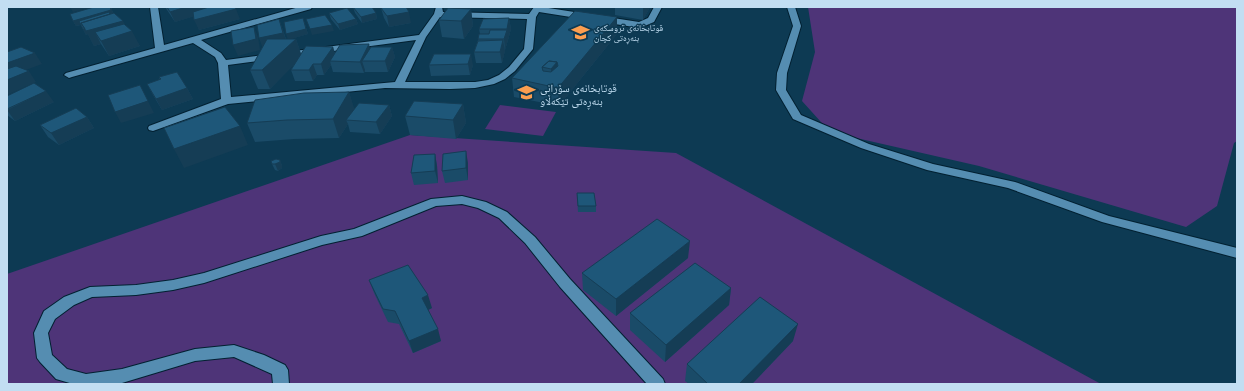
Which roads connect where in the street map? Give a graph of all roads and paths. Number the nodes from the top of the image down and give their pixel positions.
1 (154, 7) edge
2 (308, 7) edge
3 (658, 7) edge
4 (791, 7) edge
5 (436, 9) edge
6 (536, 11) edge
7 (422, 37) junction
8 (193, 39) junction
9 (160, 48) junction
10 (223, 63) junction
11 (69, 75) dead end
12 (398, 86) junction
13 (226, 101) junction
14 (153, 128) dead end
15 (1237, 254) edge
16 (281, 384) edge
17 (657, 384) edge

1 - 9 street
2 - 8 street
3 - 6 street
4 - 15 street
5 - 6 street
5 - 7 street
6 - 12 street
7 - 10 street
7 - 12 street
8 - 9 street
8 - 10 street
9 - 11 street
10 - 13 street
12 - 13 street
13 - 14 street
16 - 17 street

